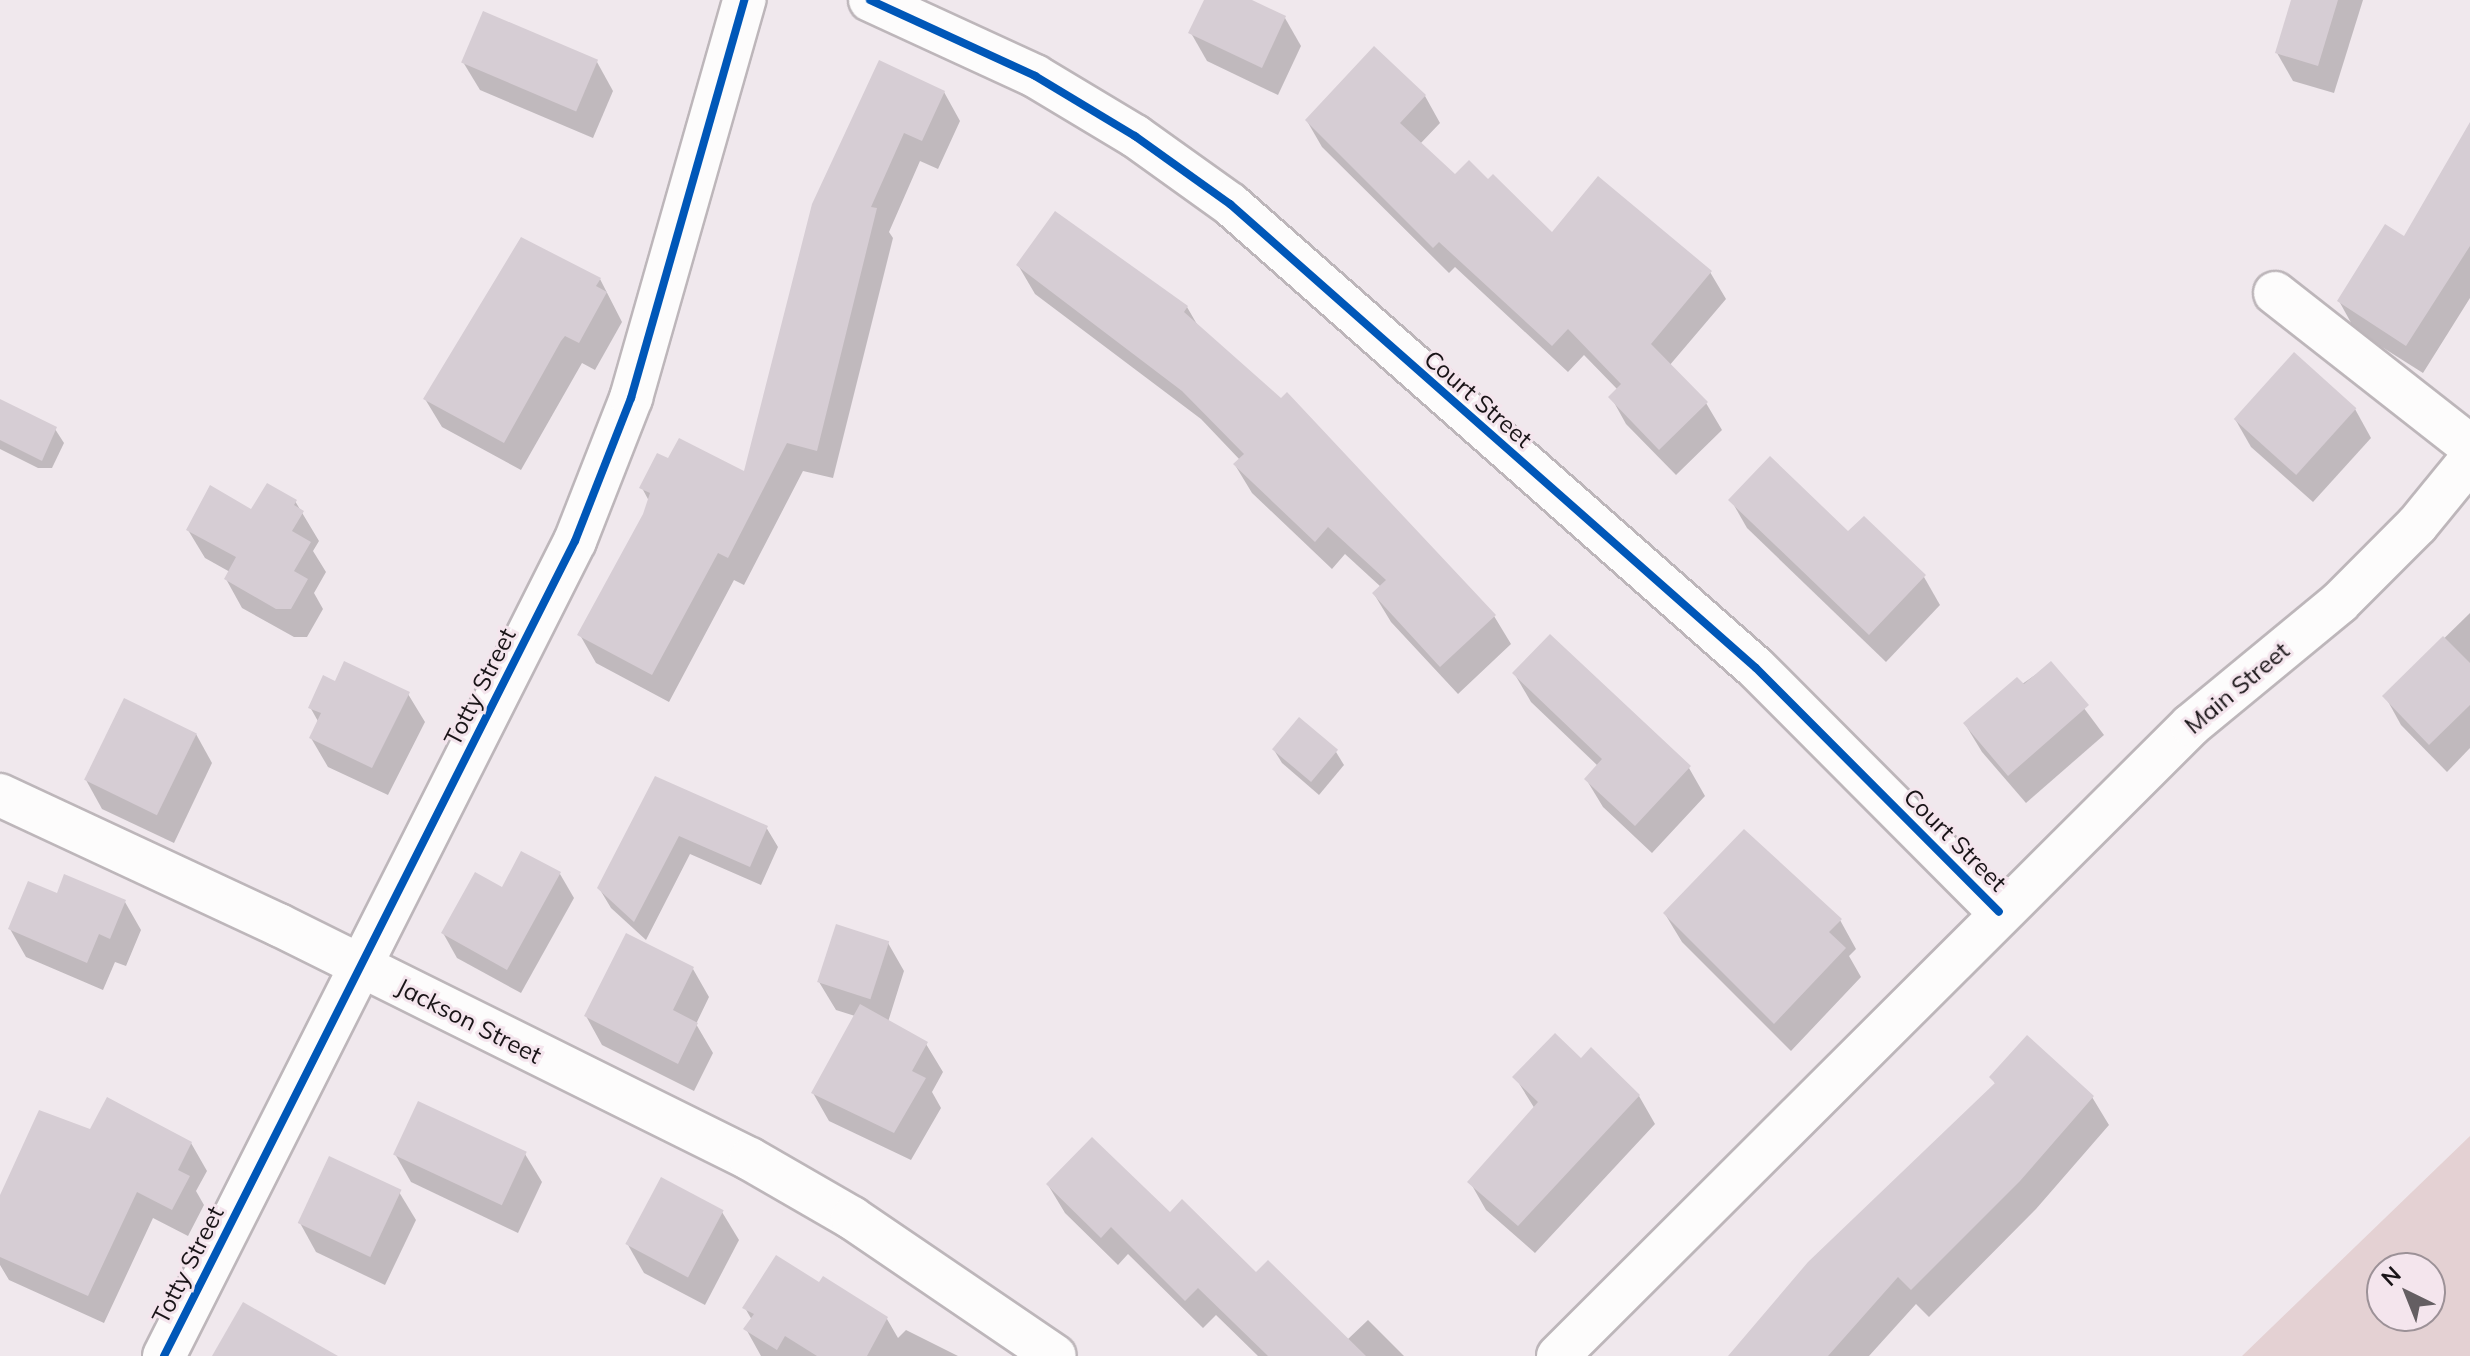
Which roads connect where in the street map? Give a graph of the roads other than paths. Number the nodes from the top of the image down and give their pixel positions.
1 (744, 0) edge
2 (870, 0) edge
3 (2275, 293) dead end
4 (2470, 446) edge
5 (2470, 460) edge
6 (0, 795) edge
7 (1999, 912) junction
8 (362, 967) junction
9 (164, 1356) edge
10 (1055, 1356) edge
11 (1558, 1356) edge

1 - 8 street, Totty Street
2 - 7 street, Court Street
3 - 4 street
5 - 7 street, Main Street
6 - 8 street, Jackson Street
7 - 11 street, Main Street
8 - 9 street, Totty Street
8 - 10 street, Jackson Street

